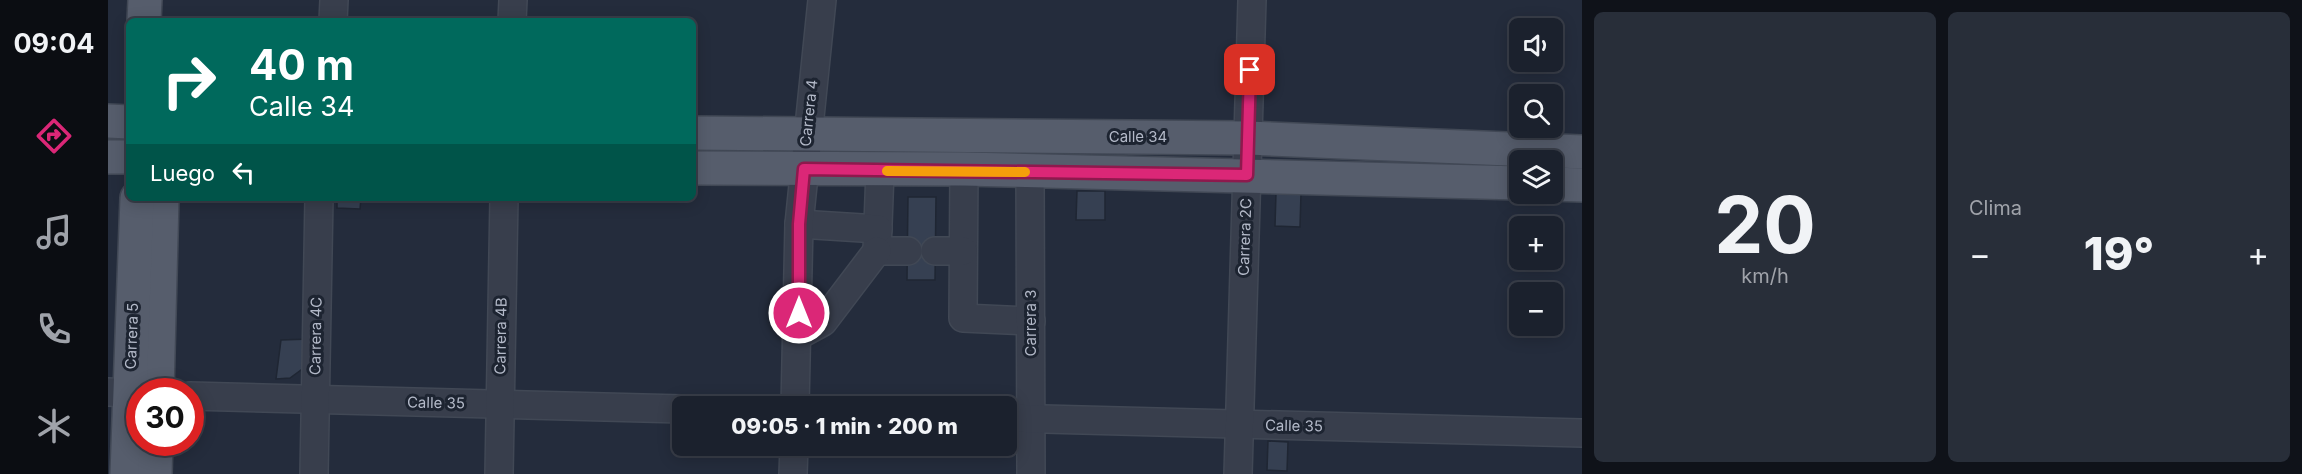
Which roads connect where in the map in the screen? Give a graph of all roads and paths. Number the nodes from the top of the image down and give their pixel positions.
1 (145, 0) edge
2 (334, 0) edge
3 (513, 0) edge
4 (822, 0) edge
5 (1252, 0) edge
6 (144, 18) edge
7 (333, 18) edge
8 (513, 18) edge
9 (108, 121) edge
10 (126, 122) edge
11 (696, 133) edge
12 (807, 135) junction
13 (1248, 138) junction
14 (1582, 152) edge
15 (108, 157) edge
16 (126, 157) edge
17 (696, 168) edge
18 (804, 169) junction
19 (1030, 172) junction
20 (1247, 175) junction
21 (963, 178) junction
22 (879, 179) junction
23 (1509, 183) edge
24 (1563, 184) edge
25 (1582, 185) edge
26 (137, 201) edge
27 (162, 201) edge
28 (319, 201) edge
29 (504, 201) edge
30 (799, 224) junction
31 (877, 240) junction
32 (908, 251) dead end
33 (935, 251) dead end
34 (963, 251) junction
35 (1031, 321) junction
36 (799, 335) junction
37 (132, 378) edge
38 (134, 378) edge
39 (796, 396) edge
40 (204, 397) edge
41 (315, 401) junction
42 (500, 404) junction
43 (672, 409) edge
44 (1019, 418) edge
45 (1239, 424) junction
46 (1582, 434) edge
47 (128, 456) edge
48 (156, 456) edge
49 (794, 456) edge
50 (127, 474) edge
51 (155, 474) edge
52 (314, 474) edge
53 (499, 474) edge
54 (793, 474) edge
55 (1031, 474) edge
56 (1238, 474) edge

1 - 6 main road
2 - 7 street
3 - 8 street
4 - 12 street, Carrera 4
5 - 13 street, Carrera 2C
9 - 10 main road
11 - 12 main road, Calle 34
12 - 13 main road, Calle 34
12 - 18 street, Carrera 4
13 - 14 main road, Calle 34
13 - 20 street, Carrera 2C
15 - 16 main road
17 - 18 main road
18 - 22 main road
18 - 30 street, Carrera 4
19 - 20 main road
19 - 21 main road
19 - 35 street, Carrera 3
20 - 23 main road
20 - 45 street, Carrera 2C
21 - 22 main road
21 - 34 street
22 - 31 street
24 - 25 main road
26 - 37 main road, Carrera 5
27 - 38 main road, Carrera 5
28 - 41 street, Carrera 4C
29 - 42 street, Carrera 4B
30 - 31 street
30 - 36 street, Carrera 4
31 - 32 street
31 - 36 street
33 - 34 street
34 - 35 street
35 - 44 street, Carrera 3
36 - 39 street, Carrera 4
40 - 41 street, Calle 35
41 - 42 street, Calle 35
41 - 52 street, Carrera 4C
42 - 43 street, Calle 35
42 - 53 street, Carrera 4B
44 - 45 street, Calle 35
44 - 55 street, Carrera 3
45 - 46 street, Calle 35
45 - 56 street, Carrera 2C
47 - 50 main road, Carrera 5
48 - 51 main road
49 - 54 street

